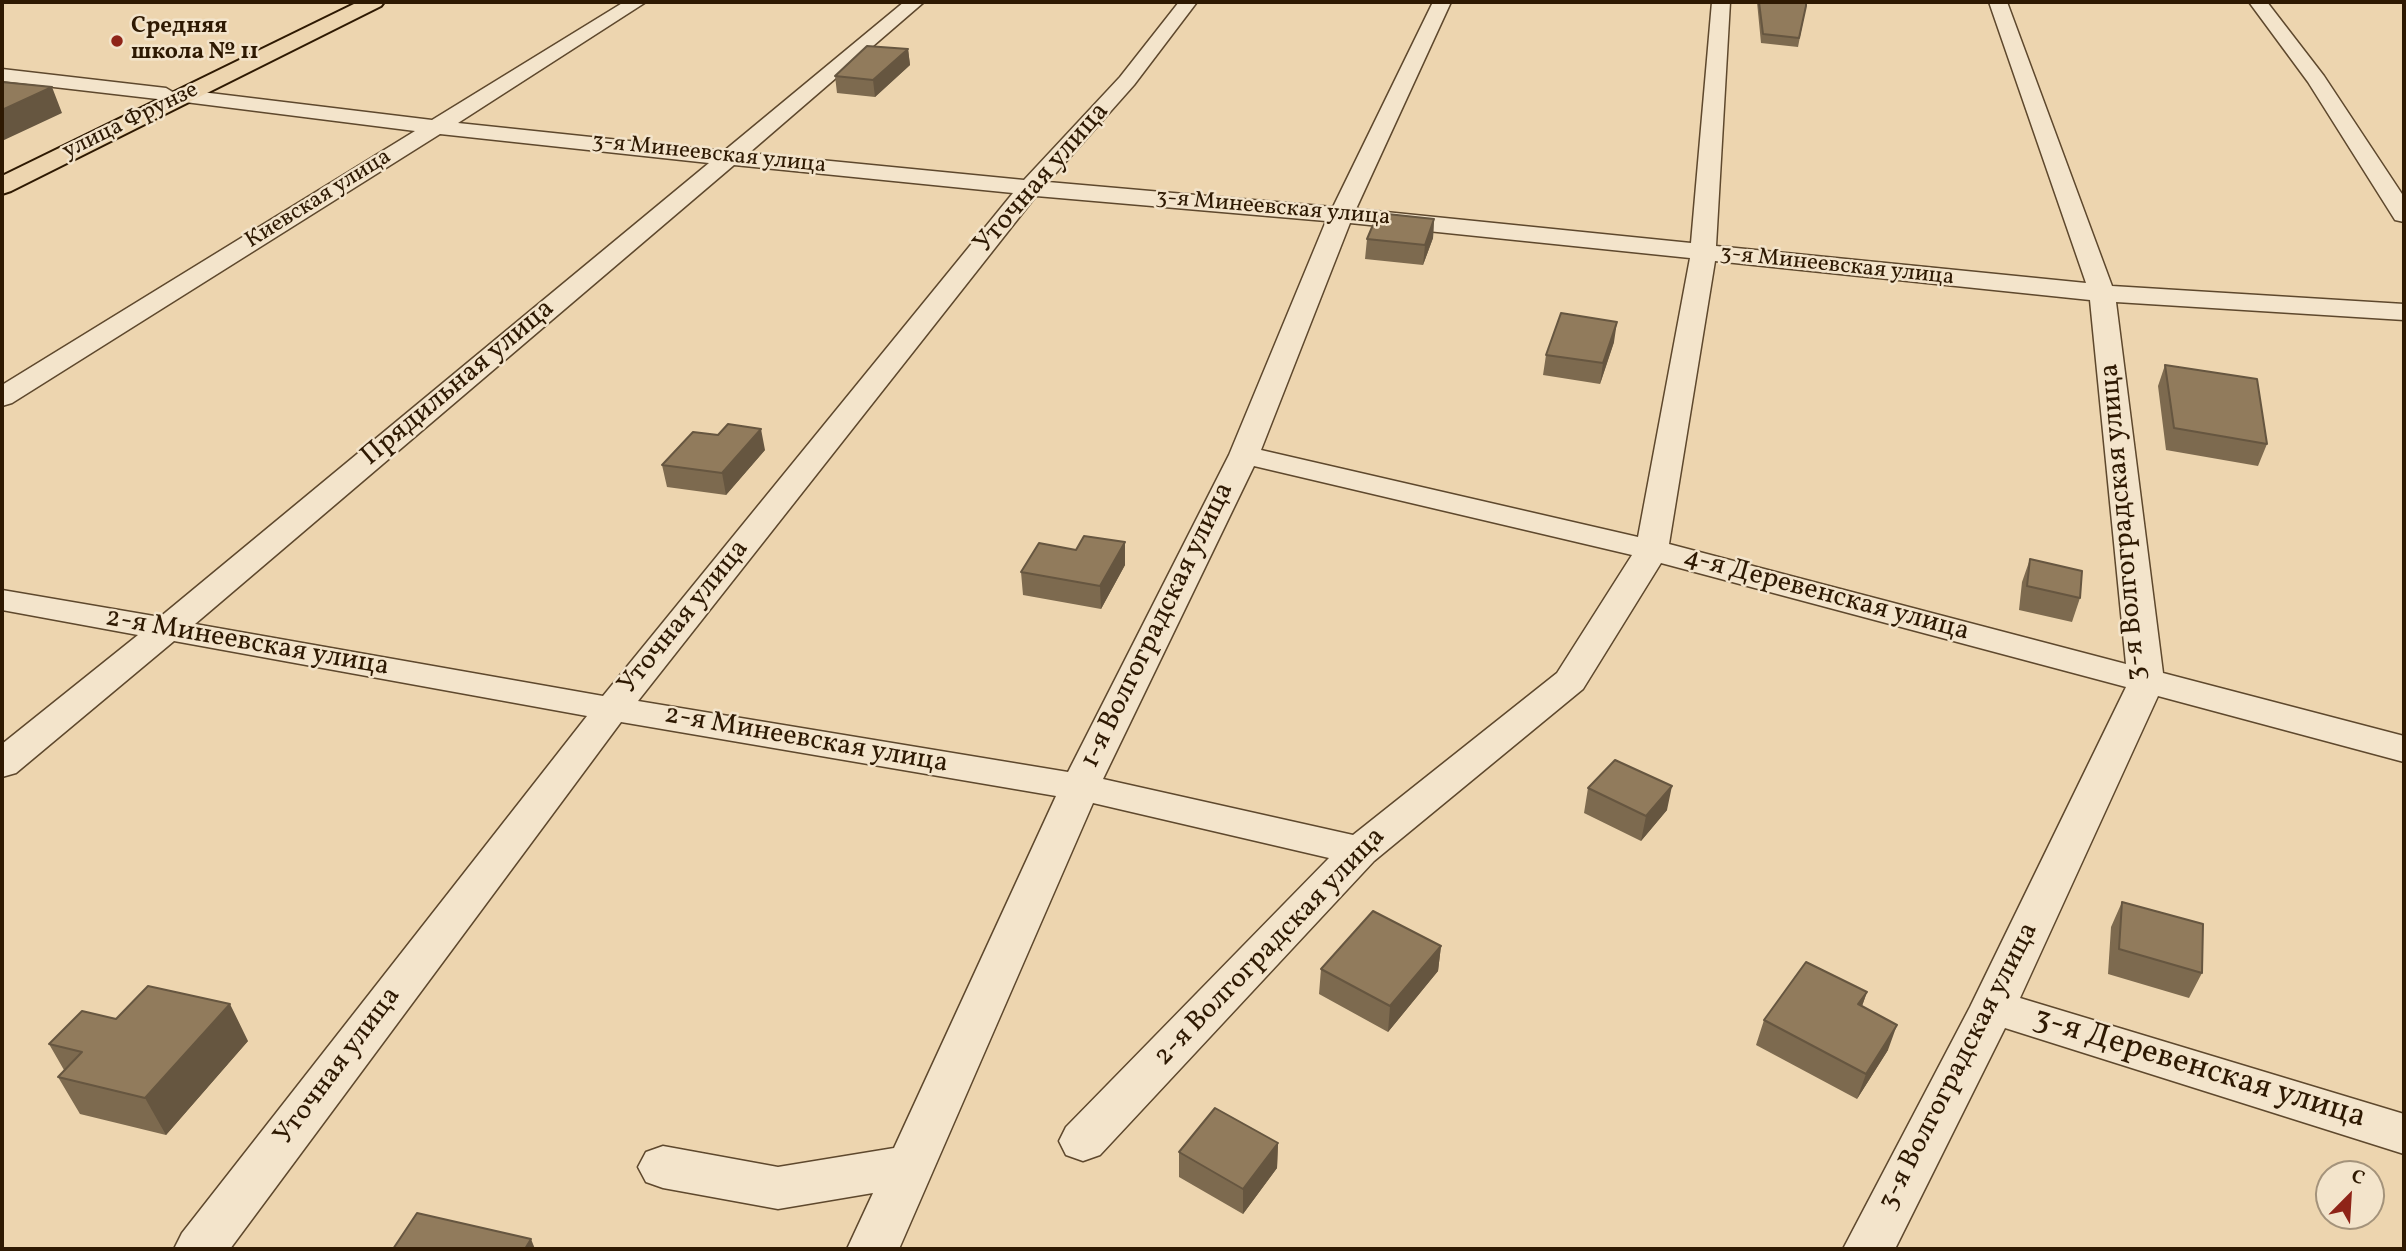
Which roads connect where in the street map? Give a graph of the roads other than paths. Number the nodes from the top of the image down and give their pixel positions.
1 (352, 2) edge
2 (374, 2) edge
3 (636, 2) edge
4 (915, 2) edge
5 (1188, 2) edge
6 (1442, 2) edge
7 (1721, 2) edge
8 (1998, 2) edge
9 (2258, 2) edge
10 (2, 75) edge
11 (175, 95) junction
12 (437, 127) junction
13 (730, 158) junction
14 (2, 173) edge
15 (2, 187) edge
16 (1030, 188) junction
17 (1341, 215) junction
18 (2404, 215) edge
19 (1703, 254) junction
20 (2102, 293) junction
21 (2404, 312) edge
22 (2, 397) edge
23 (1244, 455) junction
24 (1652, 550) junction
25 (2, 600) edge
26 (166, 630) junction
27 (2146, 683) junction
28 (612, 709) junction
29 (2404, 749) edge
30 (2, 764) edge
31 (1080, 787) junction
32 (1360, 850) junction
33 (1993, 1007) junction
34 (2404, 1133) edge
35 (1083, 1142) dead end
36 (911, 1166) junction
37 (663, 1167) dead end
38 (1874, 1248) edge
39 (200, 1249) edge
40 (873, 1249) edge

1 - 11 highway, улица Фрунзе
2 - 11 highway, улица Фрунзе
3 - 12 street, Киевская улица
4 - 13 street, Прядильная улица
5 - 16 street, Уточная улица
6 - 17 street, 1-я Волгоградская улица
7 - 19 street, 2-я Волгоградская улица
8 - 20 street, 3-я Волгоградская улица
9 - 18 street
10 - 11 street, 3-я Минеевская улица
11 - 12 street, 3-я Минеевская улица
11 - 14 highway, улица Фрунзе
11 - 15 highway, улица Фрунзе
12 - 13 street, 3-я Минеевская улица
12 - 22 street, Киевская улица
13 - 16 street, 3-я Минеевская улица
13 - 26 street, Прядильная улица
16 - 17 street, 3-я Минеевская улица
16 - 28 street, Уточная улица
17 - 19 street, 3-я Минеевская улица
17 - 23 street, 1-я Волгоградская улица
19 - 20 street, 3-я Минеевская улица
19 - 24 street, 2-я Волгоградская улица
20 - 21 street, 3-я Минеевская улица
20 - 27 street, 3-я Волгоградская улица
23 - 24 street, 4-я Деревенская улица
23 - 31 street, 1-я Волгоградская улица
24 - 27 street, 4-я Деревенская улица
24 - 32 street, 2-я Волгоградская улица
25 - 26 street, 2-я Минеевская улица
26 - 28 street, 2-я Минеевская улица
26 - 30 street, Прядильная улица
27 - 29 street, 4-я Деревенская улица
27 - 33 street, 3-я Волгоградская улица
28 - 31 street, 2-я Минеевская улица
28 - 39 street, Уточная улица
31 - 32 street, 2-я Минеевская улица
31 - 36 street, 1-я Волгоградская улица
32 - 35 street, 2-я Волгоградская улица
33 - 34 street, 3-я Деревенская улица
33 - 38 street, 3-я Волгоградская улица
36 - 37 street
36 - 40 street, 1-я Волгоградская улица

